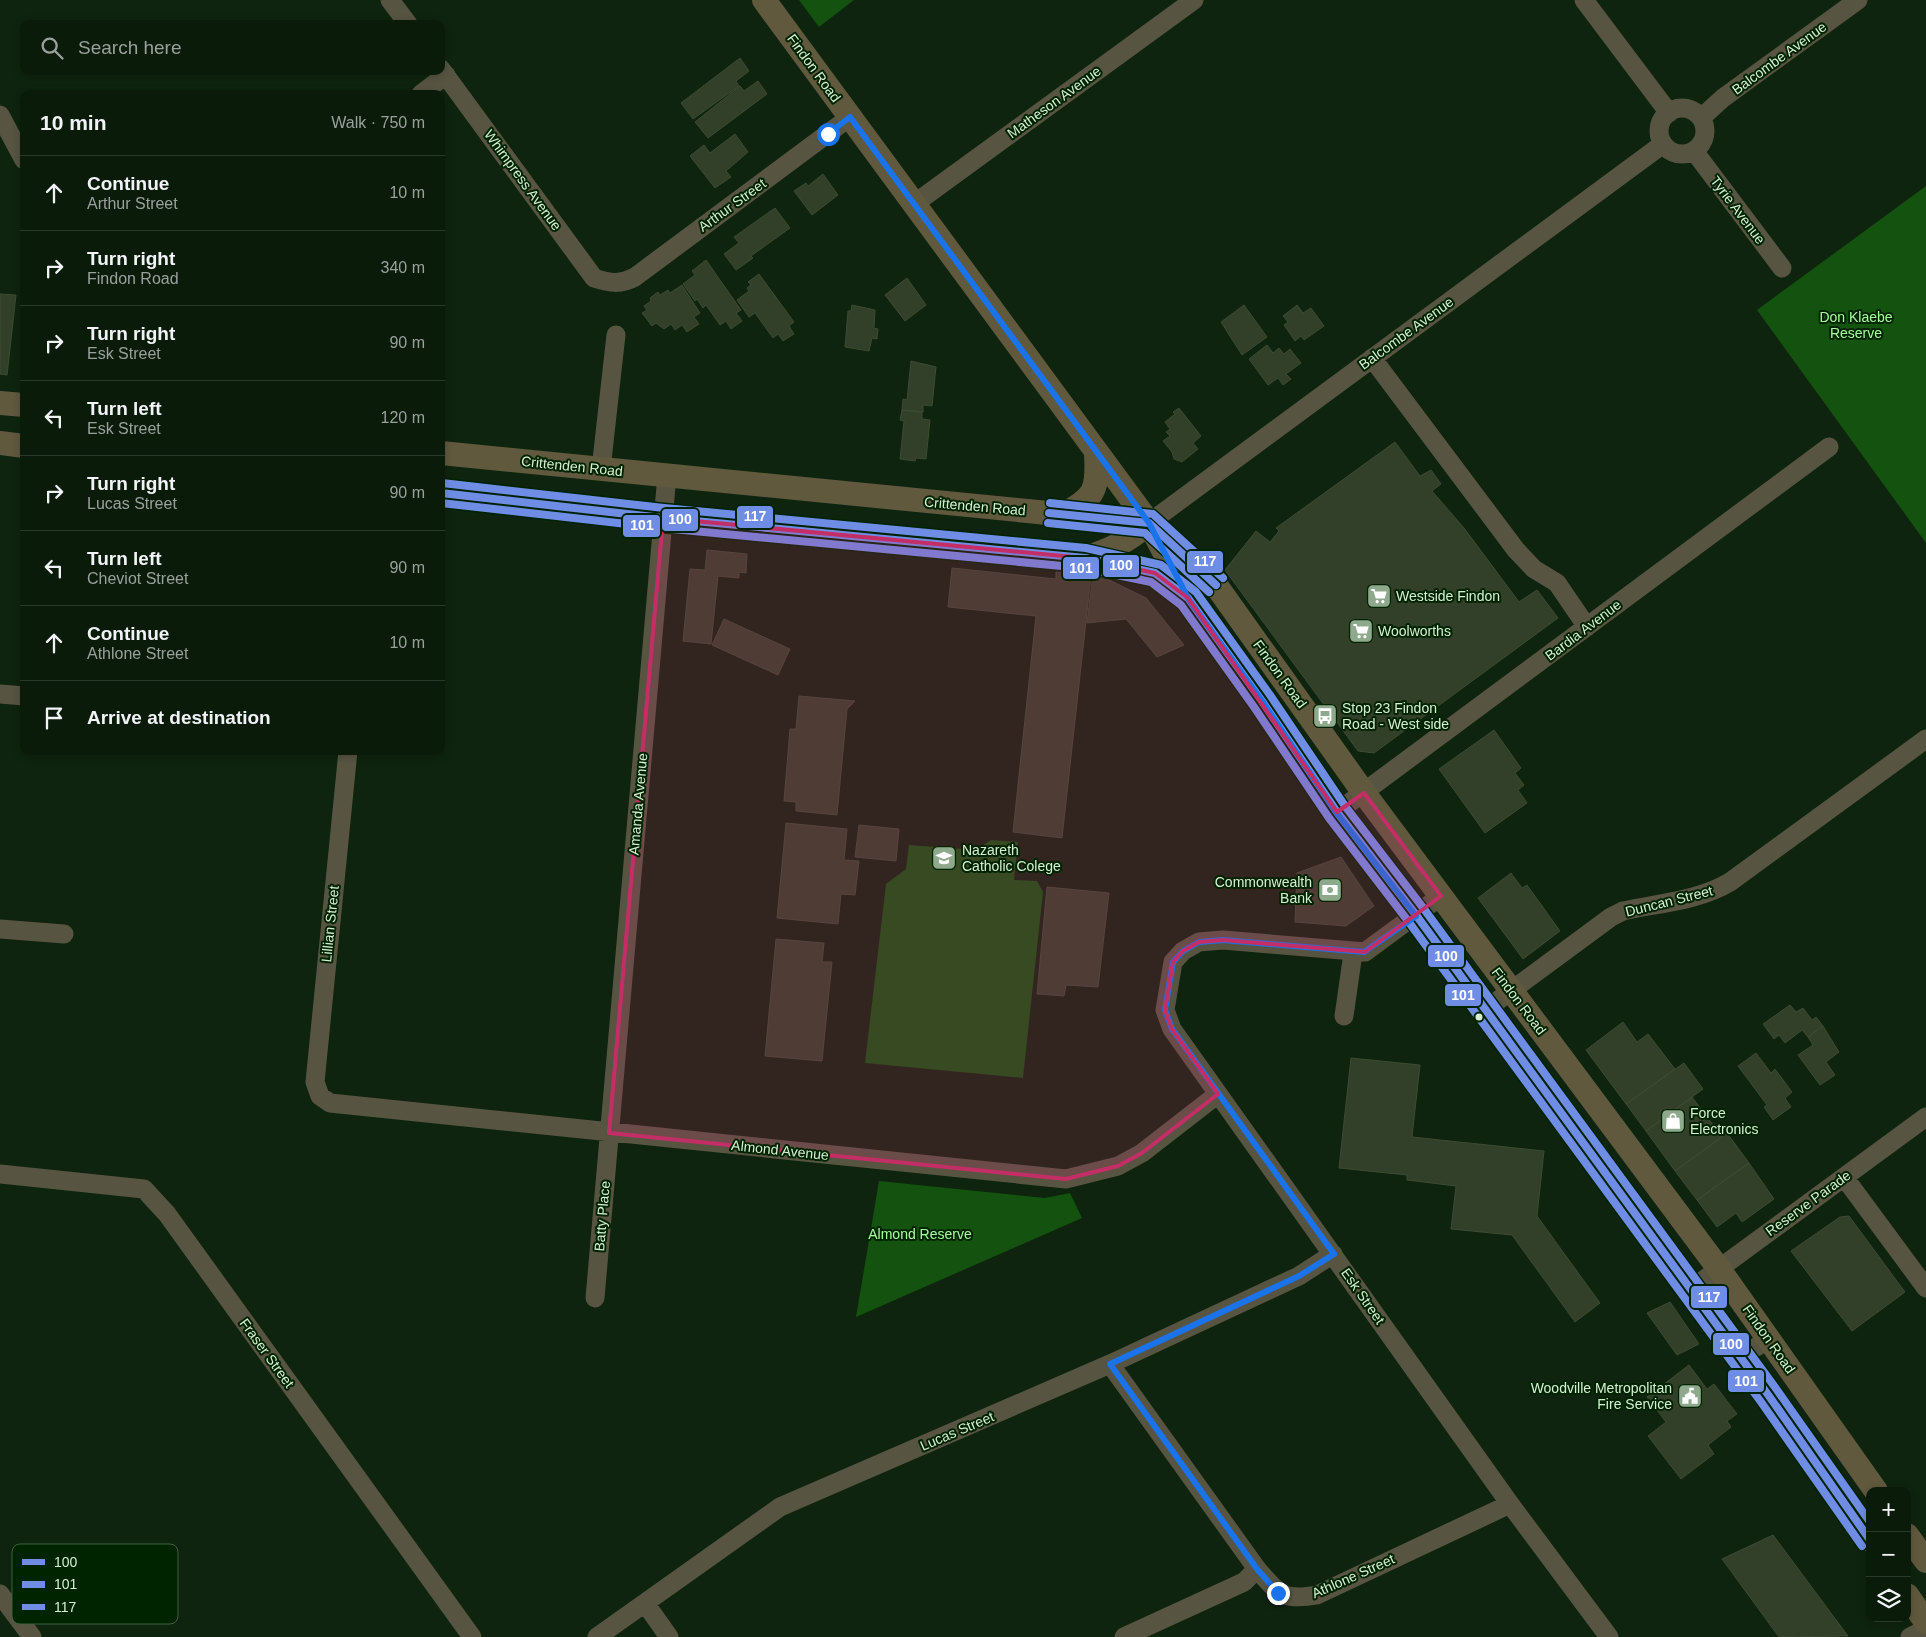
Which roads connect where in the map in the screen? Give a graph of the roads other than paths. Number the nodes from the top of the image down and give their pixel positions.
1 (390, 0) edge
2 (764, 0) edge
3 (1194, 0) edge
4 (1584, 0) edge
5 (1858, 0) edge
6 (405, 20) edge
7 (440, 75) edge
8 (445, 75) edge
9 (425, 90) edge
10 (1668, 113) junction
11 (0, 115) edge
12 (850, 117) junction
13 (1701, 118) junction
14 (1663, 144) junction
15 (1694, 150) junction
16 (20, 152) edge
17 (914, 204) junction
18 (1782, 268) dead end
19 (610, 283) joint
20 (616, 335) dead end
21 (1372, 358) junction
22 (0, 403) edge
23 (20, 405) edge
24 (0, 443) edge
25 (20, 446) edge
26 (1830, 447) dead end
27 (445, 453) edge
28 (1096, 453) junction
29 (601, 469) junction
30 (667, 476) junction
31 (445, 493) edge
32 (1064, 514) junction
33 (664, 518) junction
34 (1149, 523) junction
35 (1085, 558) junction
36 (1188, 598) junction
37 (1587, 627) junction
38 (0, 694) edge
39 (20, 696) edge
40 (1262, 701) junction
41 (1300, 702) junction
42 (1926, 739) edge
43 (348, 755) edge
44 (1364, 792) junction
45 (1336, 812) junction
46 (1441, 896) junction
47 (1416, 916) junction
48 (0, 929) edge
49 (64, 934) dead end
50 (1353, 952) junction
51 (1511, 991) junction
52 (1485, 1010) junction
53 (1344, 1016) dead end
54 (1218, 1094) junction
55 (320, 1096) joint
56 (1926, 1117) edge
57 (609, 1133) junction
58 (0, 1174) edge
59 (1844, 1177) junction
60 (1334, 1254) junction
61 (1719, 1269) junction
62 (1926, 1288) edge
63 (1690, 1290) junction
64 (595, 1298) dead end
65 (1769, 1339) junction
66 (1740, 1357) junction
67 (1110, 1364) junction
68 (1873, 1487) edge
69 (1510, 1504) junction
70 (1866, 1534) edge
71 (1911, 1540) edge
72 (1925, 1559) edge
73 (1257, 1569) junction
74 (0, 1594) edge
75 (1911, 1600) edge
76 (645, 1603) junction
77 (12, 1610) edge
78 (1926, 1622) edge
79 (22, 1624) edge
80 (1926, 1629) edge
81 (32, 1637) edge
82 (472, 1637) edge
83 (597, 1637) edge
84 (669, 1637) edge
85 (1124, 1637) edge
86 (1609, 1637) edge
87 (1910, 1637) edge

1 - 6 street
2 - 12 main road, Findon Road
3 - 17 street, Matheson Avenue
4 - 10 street
5 - 13 street, Balcombe Avenue
7 - 9 street
8 - 19 street, Whimpress Avenue
10 - 13 street
10 - 14 street
11 - 16 street
12 - 17 main road, Findon Road
12 - 19 street, Arthur Street
13 - 15 street
14 - 15 street
14 - 21 street, Balcombe Avenue
15 - 18 street, Tyrie Avenue
17 - 28 main road, Findon Road
20 - 29 street
21 - 34 street, Balcombe Avenue
21 - 37 street
22 - 23 main road
24 - 25 main road
26 - 37 street, Bardia Avenue
27 - 29 main road, Crittenden Road
28 - 32 main road
28 - 34 main road, Findon Road
29 - 30 main road, Crittenden Road
30 - 32 main road, Crittenden Road
30 - 33 street, Amanda Avenue
31 - 33 main road
32 - 34 main road, Crittenden Road
33 - 35 main road
33 - 57 street, Amanda Avenue
34 - 35 main road
34 - 36 main road, Findon Road
34 - 41 main road, Findon Road
35 - 36 main road
36 - 40 main road, Findon Road
37 - 44 street, Bardia Avenue
38 - 39 street
40 - 41 main road
40 - 45 main road, Findon Road
41 - 44 main road, Findon Road
42 - 51 street, Duncan Street
43 - 55 street, Lillian Street
44 - 45 street, Bardia Avenue
44 - 46 main road, Findon Road
45 - 47 main road, Findon Road
46 - 47 street, Esk Street
46 - 51 main road, Findon Road
47 - 50 street, Esk Street
47 - 52 main road, Findon Road
48 - 49 street
50 - 53 street
50 - 54 street, Esk Street
51 - 52 street, Duncan Street
51 - 61 main road, Findon Road
52 - 63 main road, Findon Road
54 - 57 street, Almond Avenue
54 - 60 street, Esk Street
55 - 57 street, Almond Avenue
56 - 59 street, Reserve Parade
57 - 64 street, Batty Place
58 - 82 street, Fraser Street
59 - 61 street, Reserve Parade
59 - 62 street
60 - 67 street, Lucas Street
60 - 69 street, Esk Street
61 - 63 street, Reserve Parade
61 - 65 main road, Findon Road
63 - 66 main road, Findon Road
65 - 66 street
65 - 68 main road, Findon Road
66 - 70 main road, Findon Road
67 - 73 street, Athlone Street
67 - 76 street, Lucas Street
69 - 73 street, Athlone Street
69 - 86 street, Esk Street
71 - 72 main road
73 - 85 street
74 - 77 street
75 - 78 main road
76 - 83 street, Lucas Street
76 - 84 street
79 - 81 street
80 - 87 street

